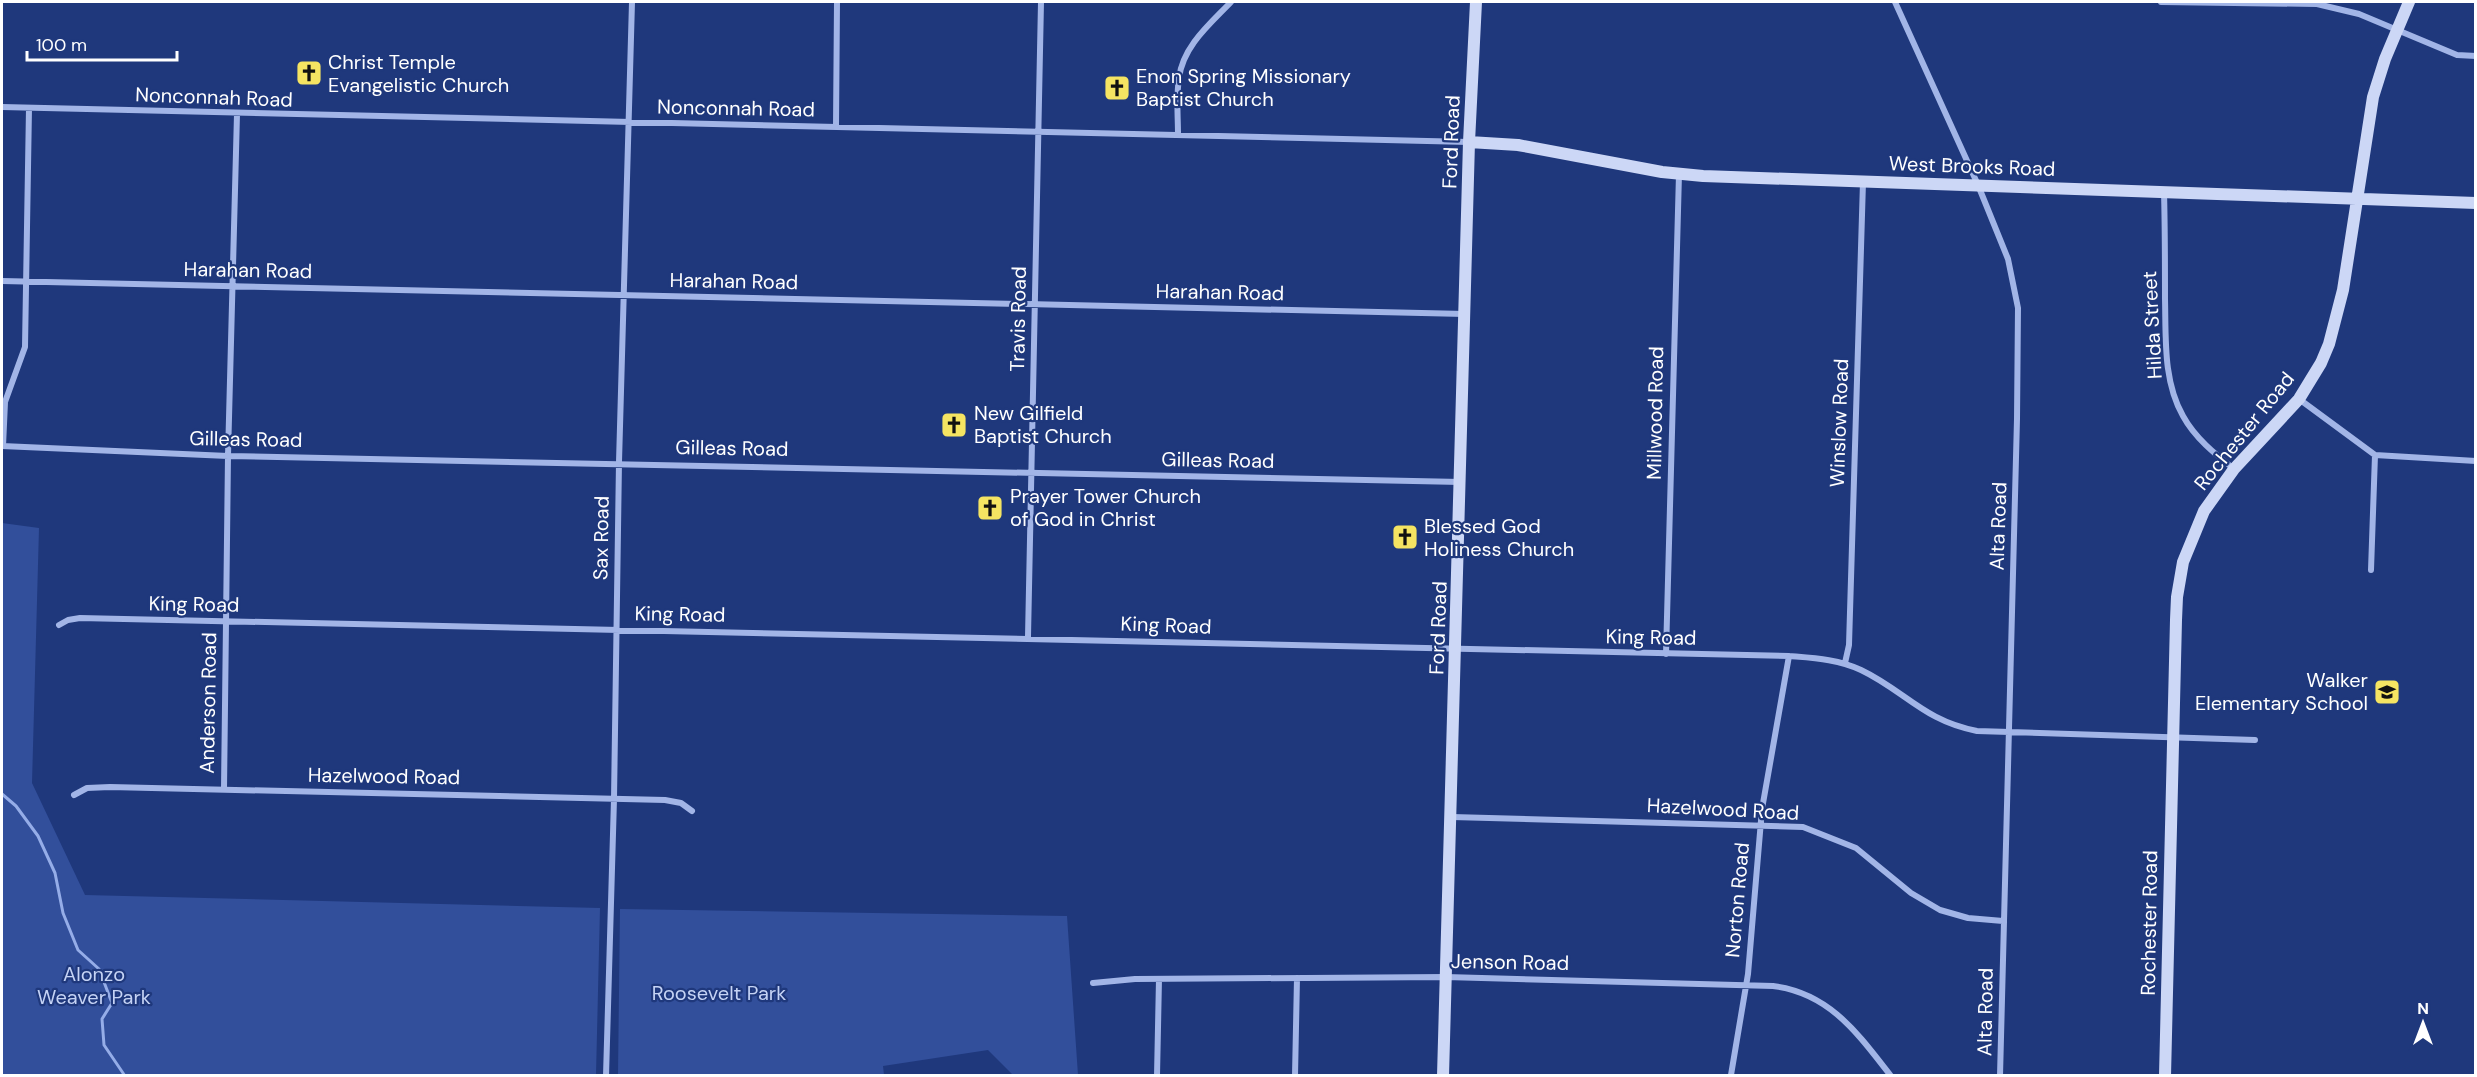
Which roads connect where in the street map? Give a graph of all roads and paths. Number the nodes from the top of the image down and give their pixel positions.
1 (632, 2) edge
2 (837, 2) edge
3 (1041, 2) edge
4 (1231, 2) edge
5 (1476, 2) edge
6 (1895, 2) edge
7 (2161, 2) edge
8 (2409, 2) edge
9 (2397, 31) junction
10 (2475, 56) edge
11 (2, 107) edge
12 (29, 108) junction
13 (237, 114) junction
14 (627, 123) junction
15 (836, 126) junction
16 (1039, 131) junction
17 (1178, 135) junction
18 (1469, 142) junction
19 (1679, 174) junction
20 (1863, 182) junction
21 (1978, 185) junction
22 (2164, 192) junction
23 (2359, 199) junction
24 (2475, 203) edge
25 (2, 281) edge
26 (27, 281) junction
27 (233, 286) junction
28 (624, 295) junction
29 (1035, 304) junction
30 (1466, 314) junction
31 (2299, 399) junction
32 (2, 446) edge
33 (2375, 455) junction
34 (228, 456) junction
35 (2475, 461) edge
36 (619, 462) junction
37 (2234, 469) junction
38 (1032, 472) junction
39 (1461, 482) junction
40 (2371, 570) dead end
41 (226, 621) junction
42 (58, 625) dead end
43 (616, 630) junction
44 (1028, 638) junction
45 (1456, 649) junction
46 (1666, 654) junction
47 (1789, 656) junction
48 (1845, 663) junction
49 (2009, 733) junction
50 (2173, 737) junction
51 (2255, 740) dead end
52 (224, 789) junction
53 (74, 795) dead end
54 (614, 799) junction
55 (692, 811) dead end
56 (1452, 817) junction
57 (1760, 824) junction
58 (2003, 921) junction
59 (1446, 977) junction
60 (1297, 978) junction
61 (1159, 979) junction
62 (1093, 984) dead end
63 (1746, 984) junction
64 (1731, 1075) edge
65 (606, 1076) edge
66 (1157, 1076) edge
67 (1295, 1076) edge
68 (1443, 1076) edge
69 (1891, 1076) edge
70 (2000, 1076) edge
71 (2165, 1076) edge

1 - 14 street, Sax Road
2 - 15 street
3 - 16 street, Travis Road
4 - 17 street
5 - 18 street, Ford Road
6 - 21 street, Alta Road
7 - 9 street
8 - 9 street, Rochester Road
9 - 10 street
9 - 23 street, Rochester Road
11 - 12 street, Nonconnah Road
12 - 13 street, Nonconnah Road
12 - 26 street
13 - 14 street, Nonconnah Road
13 - 27 street, Anderson Road
14 - 15 street, Nonconnah Road
14 - 28 street, Sax Road
15 - 16 street, Nonconnah Road
16 - 17 street, Nonconnah Road
16 - 29 street, Travis Road
17 - 18 street, Nonconnah Road
18 - 19 street, West Brooks Road
18 - 30 street, Ford Road
19 - 20 street, West Brooks Road
19 - 46 street, Millwood Road
20 - 21 street, West Brooks Road
20 - 48 street, Winslow Road
21 - 22 street, West Brooks Road
21 - 49 street, Alta Road
22 - 23 street, West Brooks Road
22 - 37 street, Hilda Street
23 - 24 street, West Brooks Road
23 - 31 street, Rochester Road
25 - 26 street, Harahan Road
26 - 27 street, Harahan Road
26 - 32 street
27 - 28 street, Harahan Road
27 - 34 street, Anderson Road
28 - 29 street, Harahan Road
28 - 36 street, Sax Road
29 - 30 street, Harahan Road
29 - 38 street, Travis Road
30 - 39 street, Ford Road
31 - 33 street
31 - 37 street, Rochester Road
32 - 34 street, Gilleas Road
33 - 35 street
33 - 40 street
34 - 36 street, Gilleas Road
34 - 41 street, Anderson Road
36 - 38 street, Gilleas Road
36 - 43 street, Sax Road
37 - 50 street, Rochester Road
38 - 39 street, Gilleas Road
38 - 44 street, Travis Road
39 - 45 street, Ford Road
41 - 42 street, King Road
41 - 43 street, King Road
41 - 52 street, Anderson Road
43 - 44 street, King Road
43 - 54 street, Sax Road
44 - 45 street, King Road
45 - 46 street, King Road
45 - 56 street, Ford Road
46 - 47 street, King Road
47 - 48 street, King Road
47 - 57 street, Norton Road
48 - 49 street, King Road
49 - 50 street, King Road
49 - 58 street, Alta Road
50 - 51 street, King Road
50 - 71 street, Rochester Road
52 - 53 street, Hazelwood Road
52 - 54 street, Hazelwood Road
54 - 55 street, Hazelwood Road
54 - 65 street, Sax Road
56 - 57 street, Hazelwood Road
56 - 59 street, Ford Road
57 - 58 street, Hazelwood Road
57 - 63 street, Norton Road
58 - 70 street, Alta Road
59 - 60 street, Jenson Road
59 - 63 street, Jenson Road
59 - 68 street, Ford Road
60 - 61 street, Jenson Road
60 - 67 street
61 - 62 street, Jenson Road
61 - 66 street
63 - 64 street, Norton Road
63 - 69 street, Jenson Road

